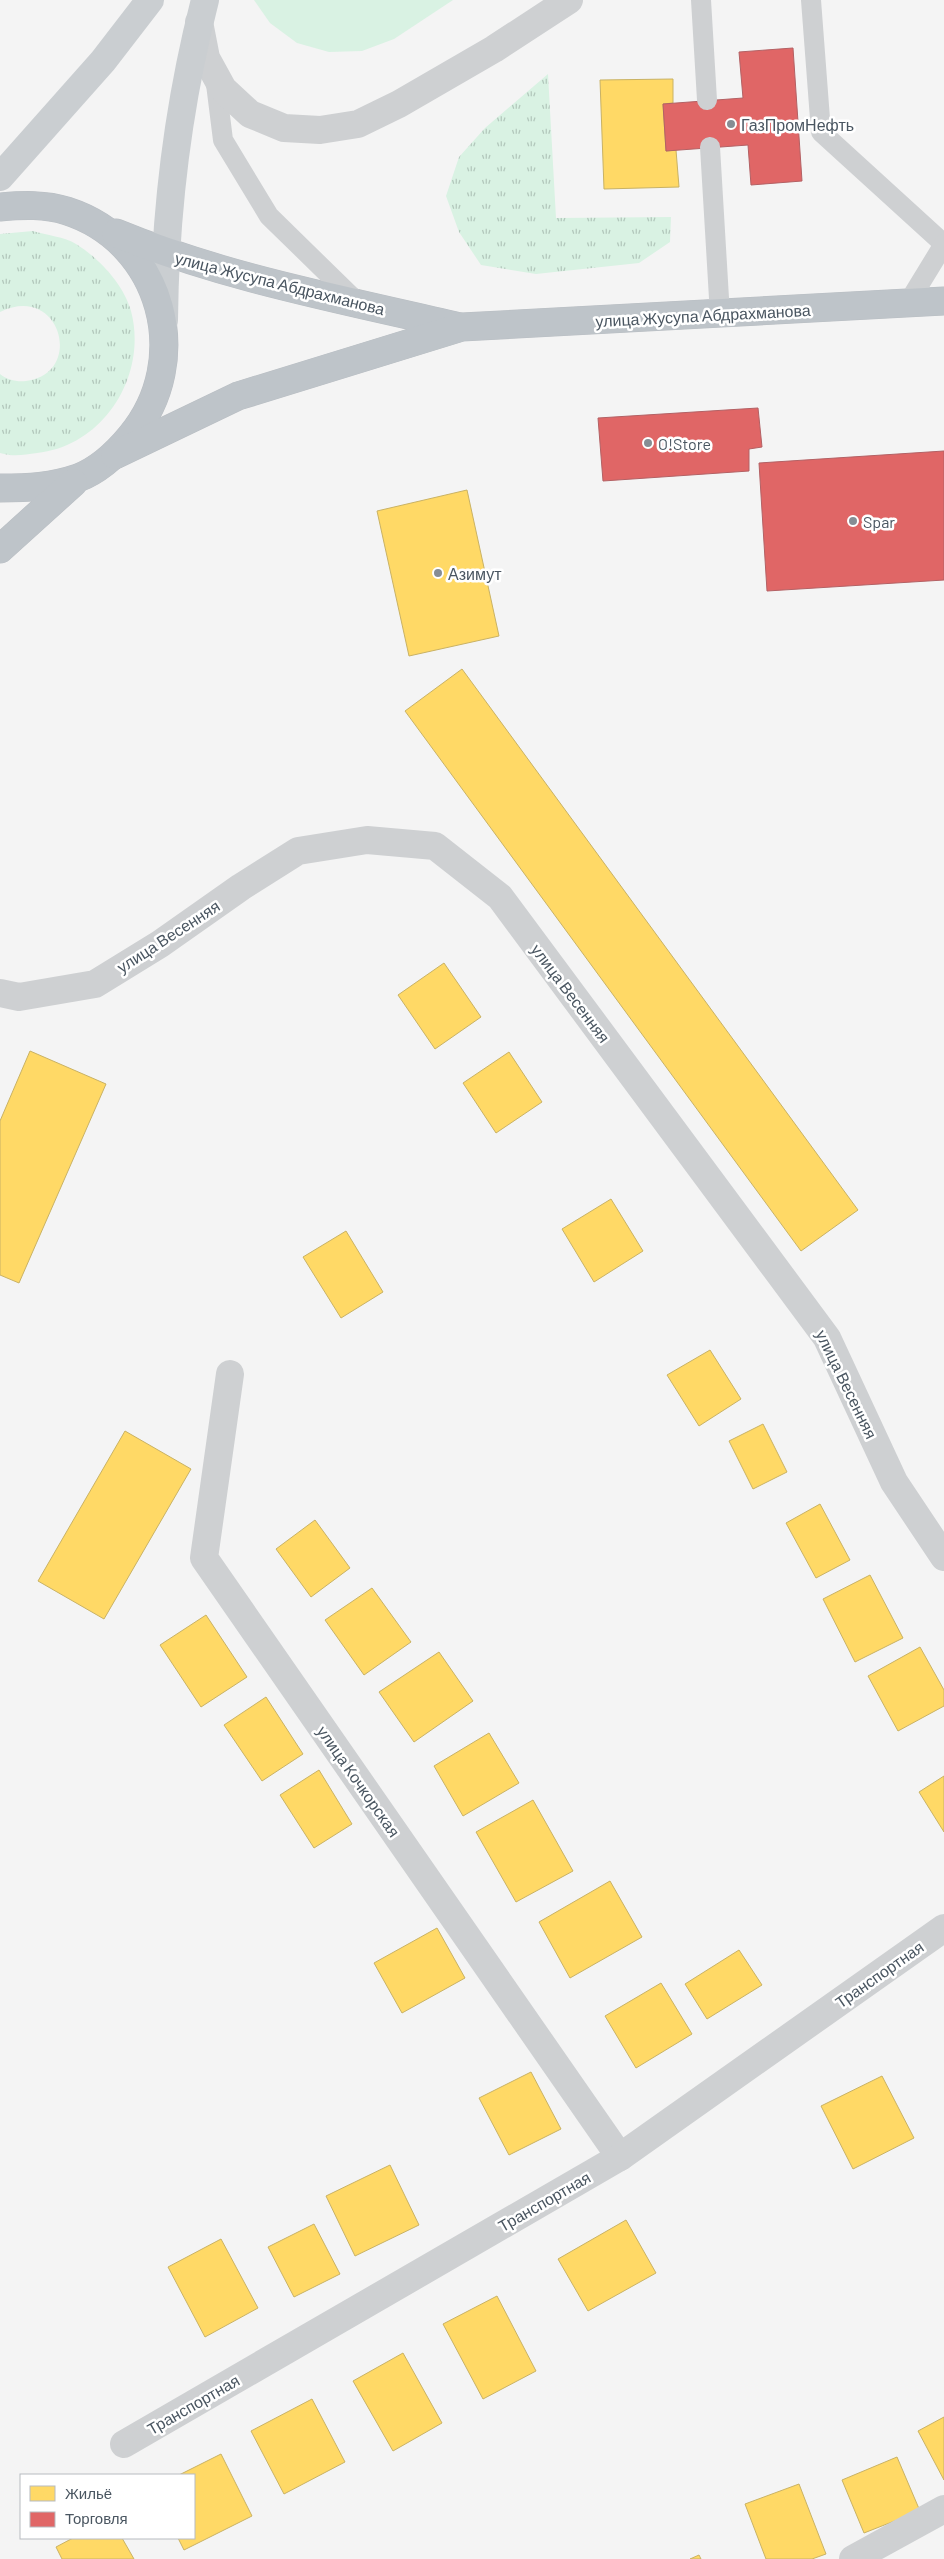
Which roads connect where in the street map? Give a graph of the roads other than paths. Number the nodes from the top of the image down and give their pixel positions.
1 (150, 0) edge
2 (569, 0) edge
3 (701, 0) edge
4 (811, 0) edge
5 (202, 11) edge
6 (215, 73) junction
7 (707, 100) dead end
8 (710, 148) dead end
9 (0, 177) edge
10 (0, 207) edge
11 (101, 227) junction
12 (944, 244) edge
13 (164, 253) junction
14 (944, 301) edge
15 (908, 303) junction
16 (358, 304) junction
17 (720, 314) junction
18 (164, 322) junction
19 (462, 328) junction
20 (115, 455) junction
21 (80, 477) junction
22 (0, 488) edge
23 (0, 549) edge
24 (0, 994) edge
25 (230, 1374) dead end
26 (944, 1558) edge
27 (944, 1928) edge
28 (620, 2157) junction
29 (124, 2444) dead end
30 (944, 2509) edge
31 (853, 2559) edge

1 - 9 main road
2 - 6 street
3 - 7 lane
4 - 12 lane
5 - 6 street
5 - 13 main road
6 - 16 lane
8 - 17 lane
10 - 11 highway
11 - 13 highway, улица Жусупа Абдрахманова
11 - 18 highway
12 - 15 lane
13 - 16 highway, улица Жусупа Абдрахманова
13 - 18 main road
14 - 15 highway, улица Жусупа Абдрахманова
15 - 17 highway, улица Жусупа Абдрахманова
16 - 19 highway, улица Жусупа Абдрахманова
17 - 19 highway, улица Жусупа Абдрахманова
18 - 20 highway
19 - 20 highway, улица Жусупа Абдрахманова
20 - 21 highway
21 - 22 highway
21 - 23 highway
24 - 26 street, улица Весенняя
25 - 28 street, улица Кочкорская
27 - 28 street, Транспортная
28 - 29 street, Транспортная
30 - 31 street

